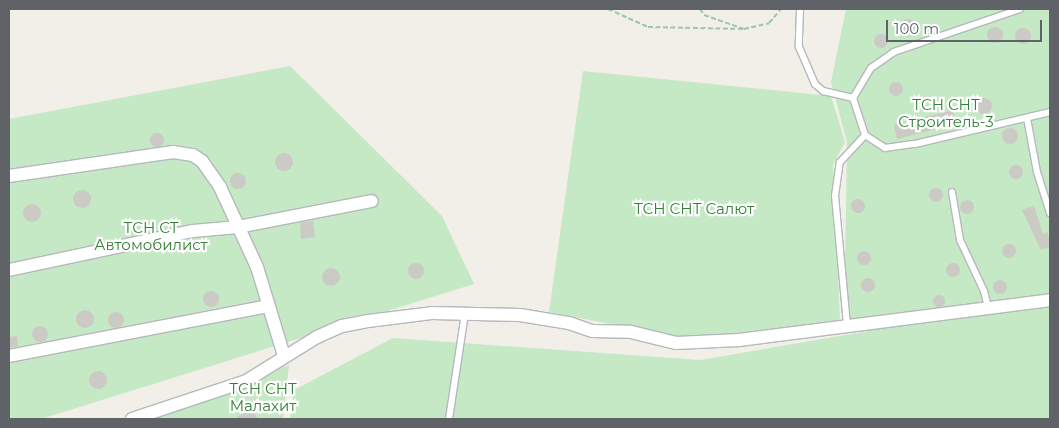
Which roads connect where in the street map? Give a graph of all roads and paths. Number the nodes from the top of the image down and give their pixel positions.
1 (608, 9) edge
2 (700, 9) edge
3 (781, 9) edge
4 (800, 9) edge
5 (1020, 9) edge
6 (744, 29) junction
7 (854, 98) junction
8 (1050, 112) edge
9 (1027, 118) junction
10 (865, 135) junction
11 (9, 176) edge
12 (952, 192) dead end
13 (372, 201) dead end
14 (1050, 213) edge
15 (238, 227) junction
16 (9, 270) edge
17 (1050, 300) edge
18 (268, 306) junction
19 (988, 307) junction
20 (465, 313) junction
21 (847, 325) junction
22 (9, 356) edge
23 (284, 356) junction
24 (132, 419) edge
25 (449, 419) edge

1 - 6 path
2 - 6 path
3 - 6 path
4 - 7 lane
5 - 7 lane
7 - 10 lane
8 - 9 lane
9 - 10 lane
9 - 14 lane
10 - 21 lane
11 - 15 street
12 - 19 lane
13 - 15 street
15 - 16 street
15 - 18 street
17 - 19 street
18 - 22 street
18 - 23 street
19 - 21 street
20 - 21 street
20 - 23 street
20 - 25 lane
23 - 24 street

